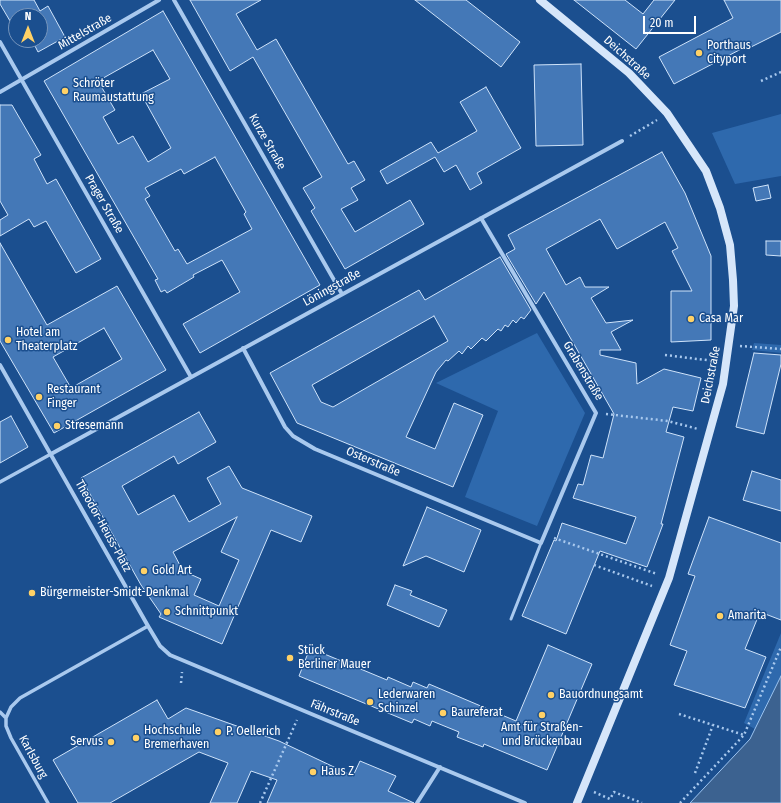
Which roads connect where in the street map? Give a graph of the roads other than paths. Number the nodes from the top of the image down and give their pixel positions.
1 (159, 0) edge
2 (174, 0) edge
3 (540, 0) edge
4 (0, 42) edge
5 (22, 80) junction
6 (0, 92) edge
7 (622, 141) dead end
8 (481, 218) junction
9 (342, 294) junction
10 (243, 348) junction
11 (0, 365) edge
12 (191, 377) junction
13 (51, 454) junction
14 (0, 482) edge
15 (541, 542) junction
16 (510, 619) dead end
17 (148, 626) junction
18 (0, 712) edge
19 (6, 718) junction
20 (440, 767) junction
21 (48, 803) edge
22 (417, 803) edge
23 (525, 803) edge
24 (577, 803) edge

1 - 5 street, Mittelstraße
2 - 9 street, Kurze Straße
3 - 24 main road, Deichstraße
4 - 5 street, Prager Straße
5 - 6 street, Mittelstraße
5 - 12 street, Prager Straße
7 - 8 street, Löningstraße
8 - 9 street, Löningstraße
8 - 15 street, Grabenstraße
9 - 10 street, Löningstraße
10 - 12 street, Löningstraße
10 - 15 street, Osterstraße
11 - 13 street, Theodor-Heuss-Platz
12 - 13 street, Löningstraße
13 - 14 street
13 - 17 street, Theodor-Heuss-Platz
15 - 16 lane
17 - 19 street
17 - 20 street, Fährstraße
18 - 19 street
19 - 21 street, Karlsburg
20 - 22 street
20 - 23 street, Fährstraße

